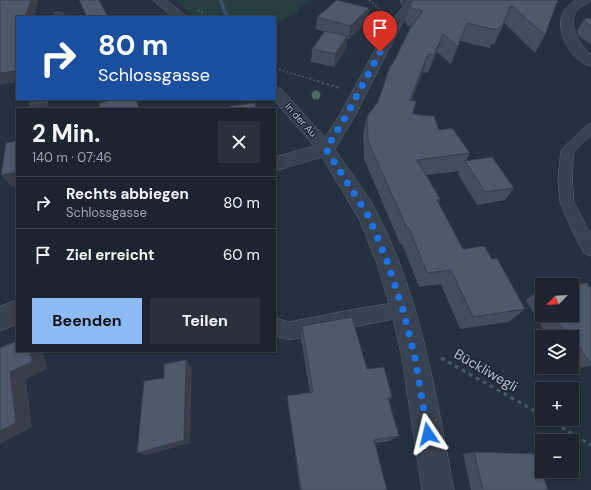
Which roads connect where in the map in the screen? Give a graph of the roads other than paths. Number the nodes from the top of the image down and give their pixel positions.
1 (159, 0) edge
2 (416, 0) edge
3 (586, 0) edge
4 (591, 2) edge
5 (180, 16) edge
6 (591, 62) edge
7 (276, 93) edge
8 (591, 128) edge
9 (326, 149) junction
10 (276, 164) edge
11 (591, 249) edge
12 (403, 310) junction
13 (16, 312) edge
14 (0, 319) edge
15 (276, 327) edge
16 (438, 490) edge

1 - 5 street
2 - 9 street
3 - 4 lane
3 - 6 street
7 - 9 street, In der Au
8 - 11 lane
9 - 10 street
9 - 12 street, In der Au
12 - 15 lane
12 - 16 street, In der Au
13 - 14 street

